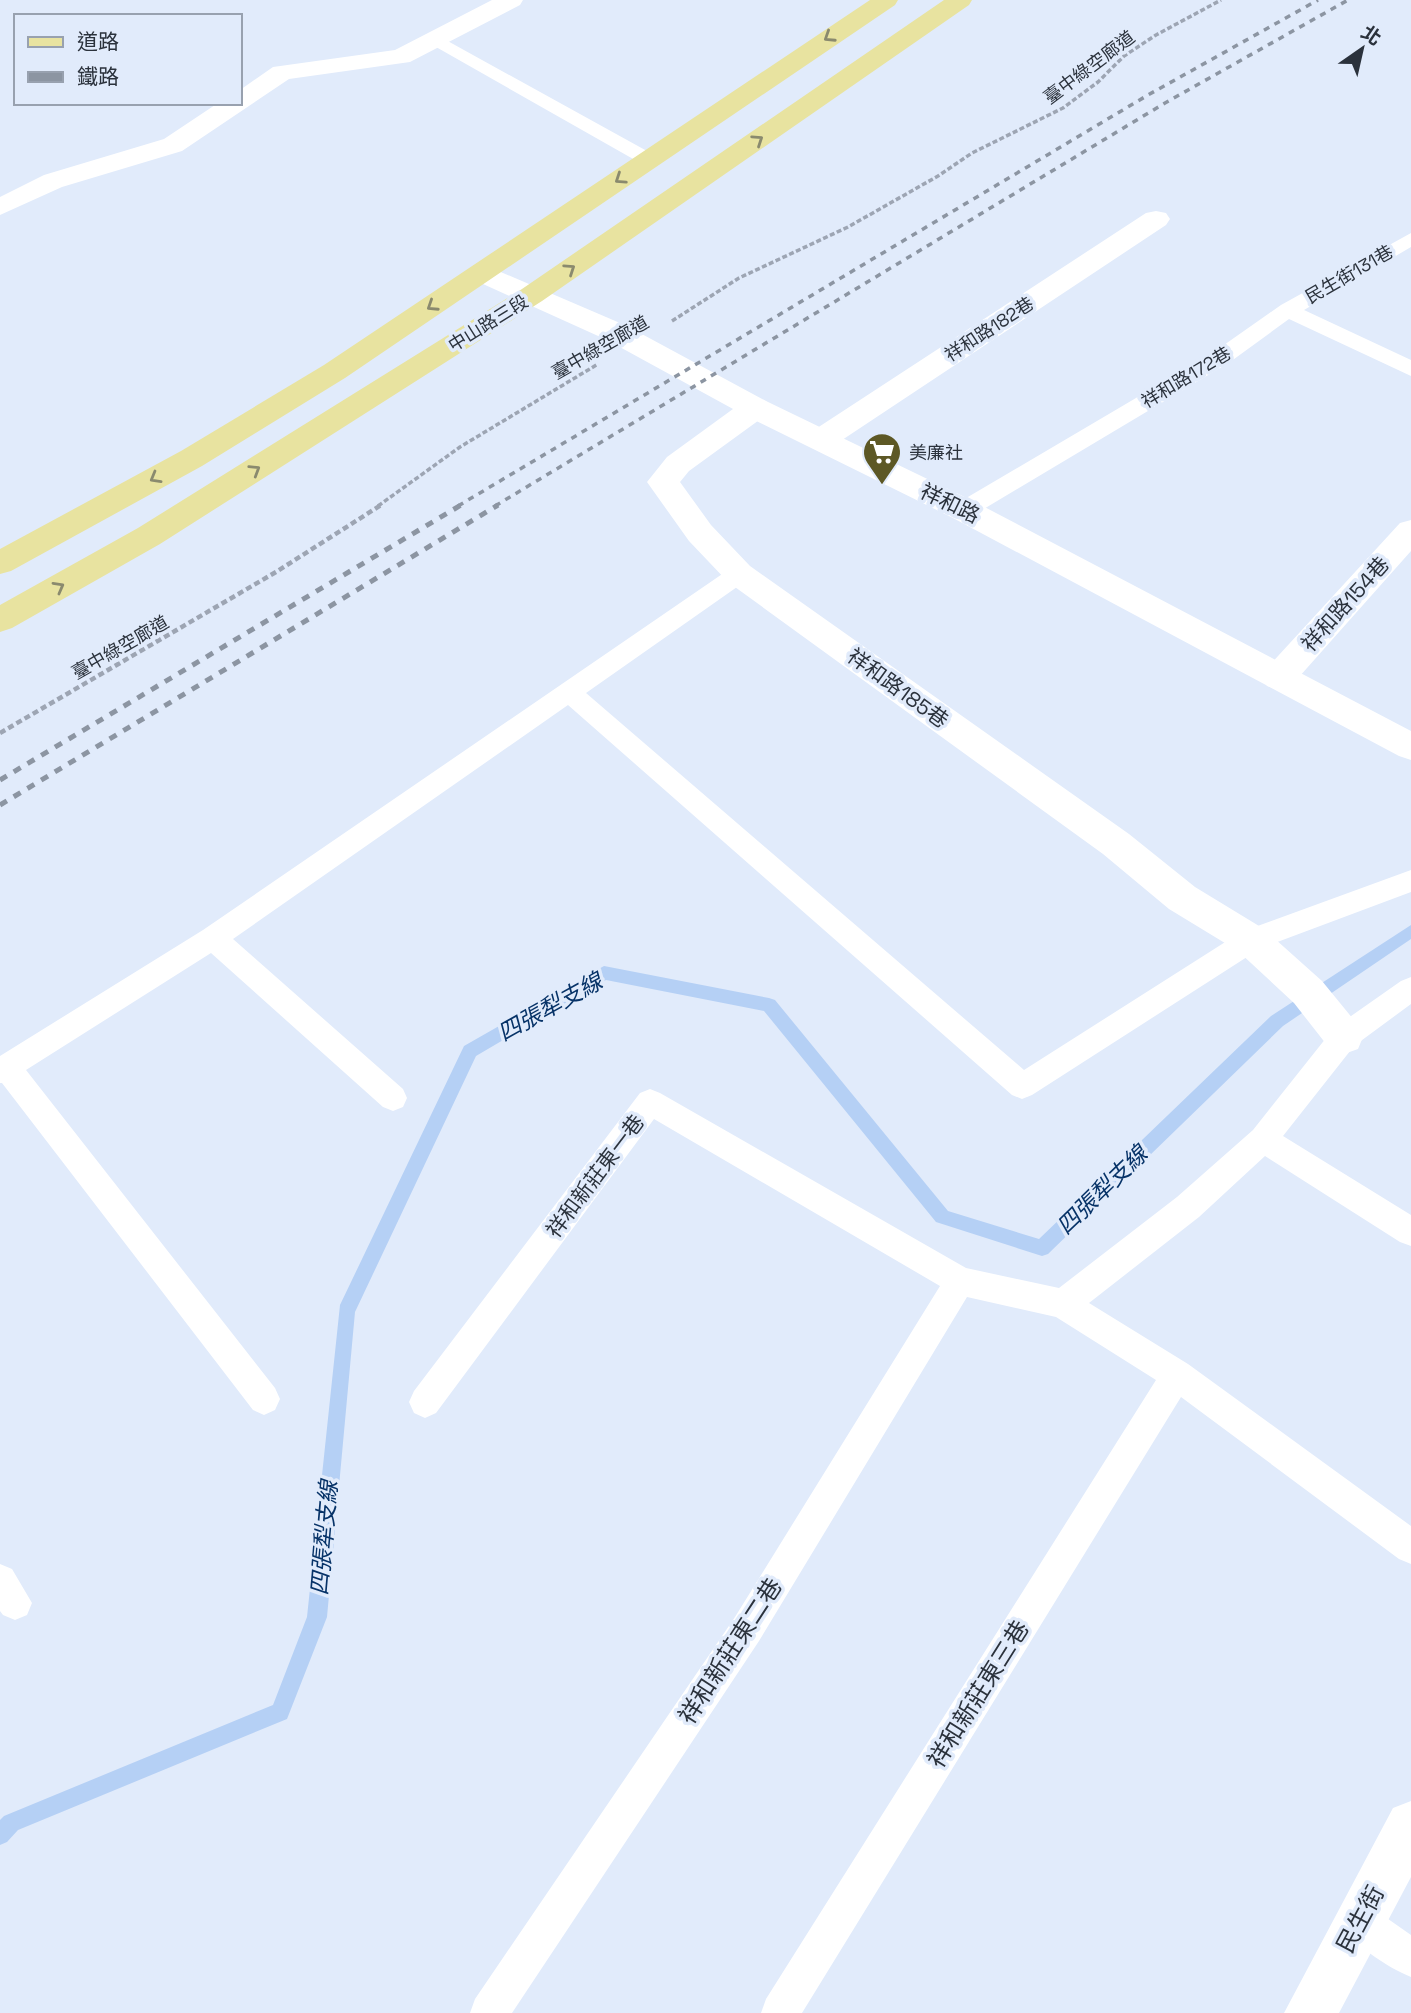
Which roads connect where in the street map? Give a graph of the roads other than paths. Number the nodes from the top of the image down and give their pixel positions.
1 (511, 0) edge
2 (886, 0) edge
3 (960, 0) edge
4 (435, 39) junction
5 (242, 99) edge
6 (233, 105) edge
7 (649, 160) junction
8 (0, 207) edge
9 (1156, 219) dead end
10 (1411, 239) edge
11 (482, 274) junction
12 (532, 295) junction
13 (1288, 310) junction
14 (1411, 369) edge
15 (755, 408) junction
16 (822, 439) junction
17 (964, 510) junction
18 (1411, 531) edge
19 (0, 563) edge
20 (739, 574) junction
21 (0, 620) edge
22 (1279, 677) junction
23 (569, 692) junction
24 (1411, 747) edge
25 (1411, 881) edge
26 (213, 938) junction
27 (1251, 940) junction
28 (1411, 989) edge
29 (1344, 1037) junction
30 (3, 1069) edge
31 (393, 1098) dead end
32 (1263, 1139) junction
33 (1411, 1232) edge
34 (960, 1281) junction
35 (1063, 1304) junction
36 (1177, 1375) junction
37 (264, 1399) dead end
38 (425, 1402) dead end
39 (1411, 1547) edge
40 (1411, 1826) edge
41 (1358, 1920) junction
42 (1411, 1958) edge
43 (489, 2013) edge
44 (780, 2013) edge
45 (1310, 2013) edge

1 - 4 street
2 -> 7 main road
12 -> 3 main road, 中山路三段
4 - 5 street
4 - 7 lane
6 - 8 street
7 -> 11 main road
9 - 16 street, 祥和路182巷
10 - 13 lane, 民生街131巷
11 - 12 street, 祥和路
11 -> 19 main road
12 - 15 street, 祥和路
21 -> 12 main road, 中山路三段
13 - 14 lane
13 - 17 lane, 祥和路172巷
15 - 16 street, 祥和路
15 - 20 street, 祥和路185巷
16 - 17 street, 祥和路
17 - 22 street, 祥和路
18 - 22 street, 祥和路154巷
20 - 23 lane
20 - 27 street, 祥和路185巷
22 - 24 street, 祥和路
23 - 26 lane
23 - 27 lane
25 - 27 lane
26 - 30 lane
26 - 31 lane
27 - 29 street, 祥和路185巷
28 - 29 lane
29 - 32 lane
30 - 37 lane
32 - 33 lane
32 - 35 lane
34 - 35 lane
34 - 38 lane, 祥和新莊東一巷
34 - 43 lane, 祥和新莊東二巷
35 - 36 lane
36 - 39 lane
36 - 44 lane, 祥和新莊東三巷
40 - 41 street, 民生街
41 - 42 lane
41 - 45 street, 民生街

